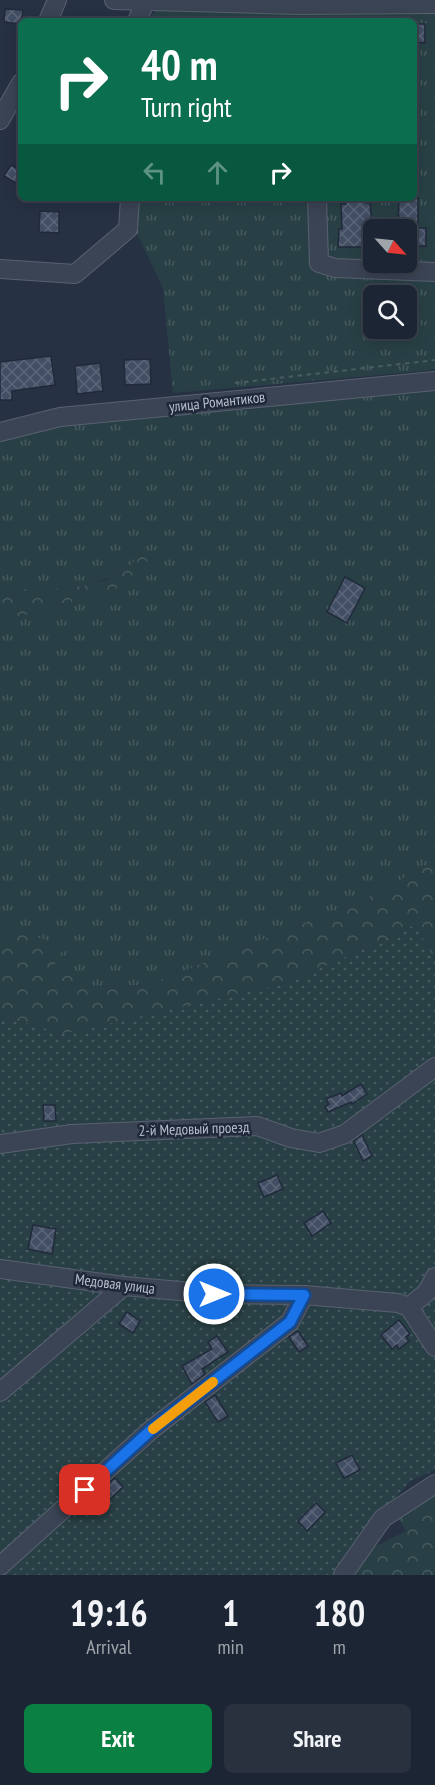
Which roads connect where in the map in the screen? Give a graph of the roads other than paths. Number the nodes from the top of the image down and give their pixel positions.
1 (57, 0) edge
2 (114, 0) edge
3 (146, 1) edge
4 (435, 4) edge
5 (314, 13) edge
6 (49, 18) edge
7 (138, 18) edge
8 (18, 88) edge
9 (0, 120) edge
10 (130, 201) edge
11 (317, 201) edge
12 (0, 269) edge
13 (435, 272) edge
14 (435, 381) edge
15 (0, 432) edge
16 (435, 1066) edge
17 (0, 1144) edge
18 (0, 1269) edge
19 (435, 1277) edge
20 (124, 1286) junction
21 (304, 1295) junction
22 (409, 1307) junction
23 (435, 1347) edge
24 (0, 1392) edge
25 (435, 1484) edge
26 (0, 1566) edge
27 (343, 1575) edge

1 - 6 street
2 - 3 street
3 - 5 street
3 - 7 street
4 - 5 street
8 - 9 street
10 - 12 street
11 - 13 street
14 - 15 street, улица Романтиков
16 - 17 street, 2-й Медовый проезд
18 - 20 street, Медовая улица
19 - 22 street
20 - 21 street, Медовая улица
20 - 24 street
21 - 22 street, Медовая улица
21 - 26 street
22 - 23 street
25 - 27 street

